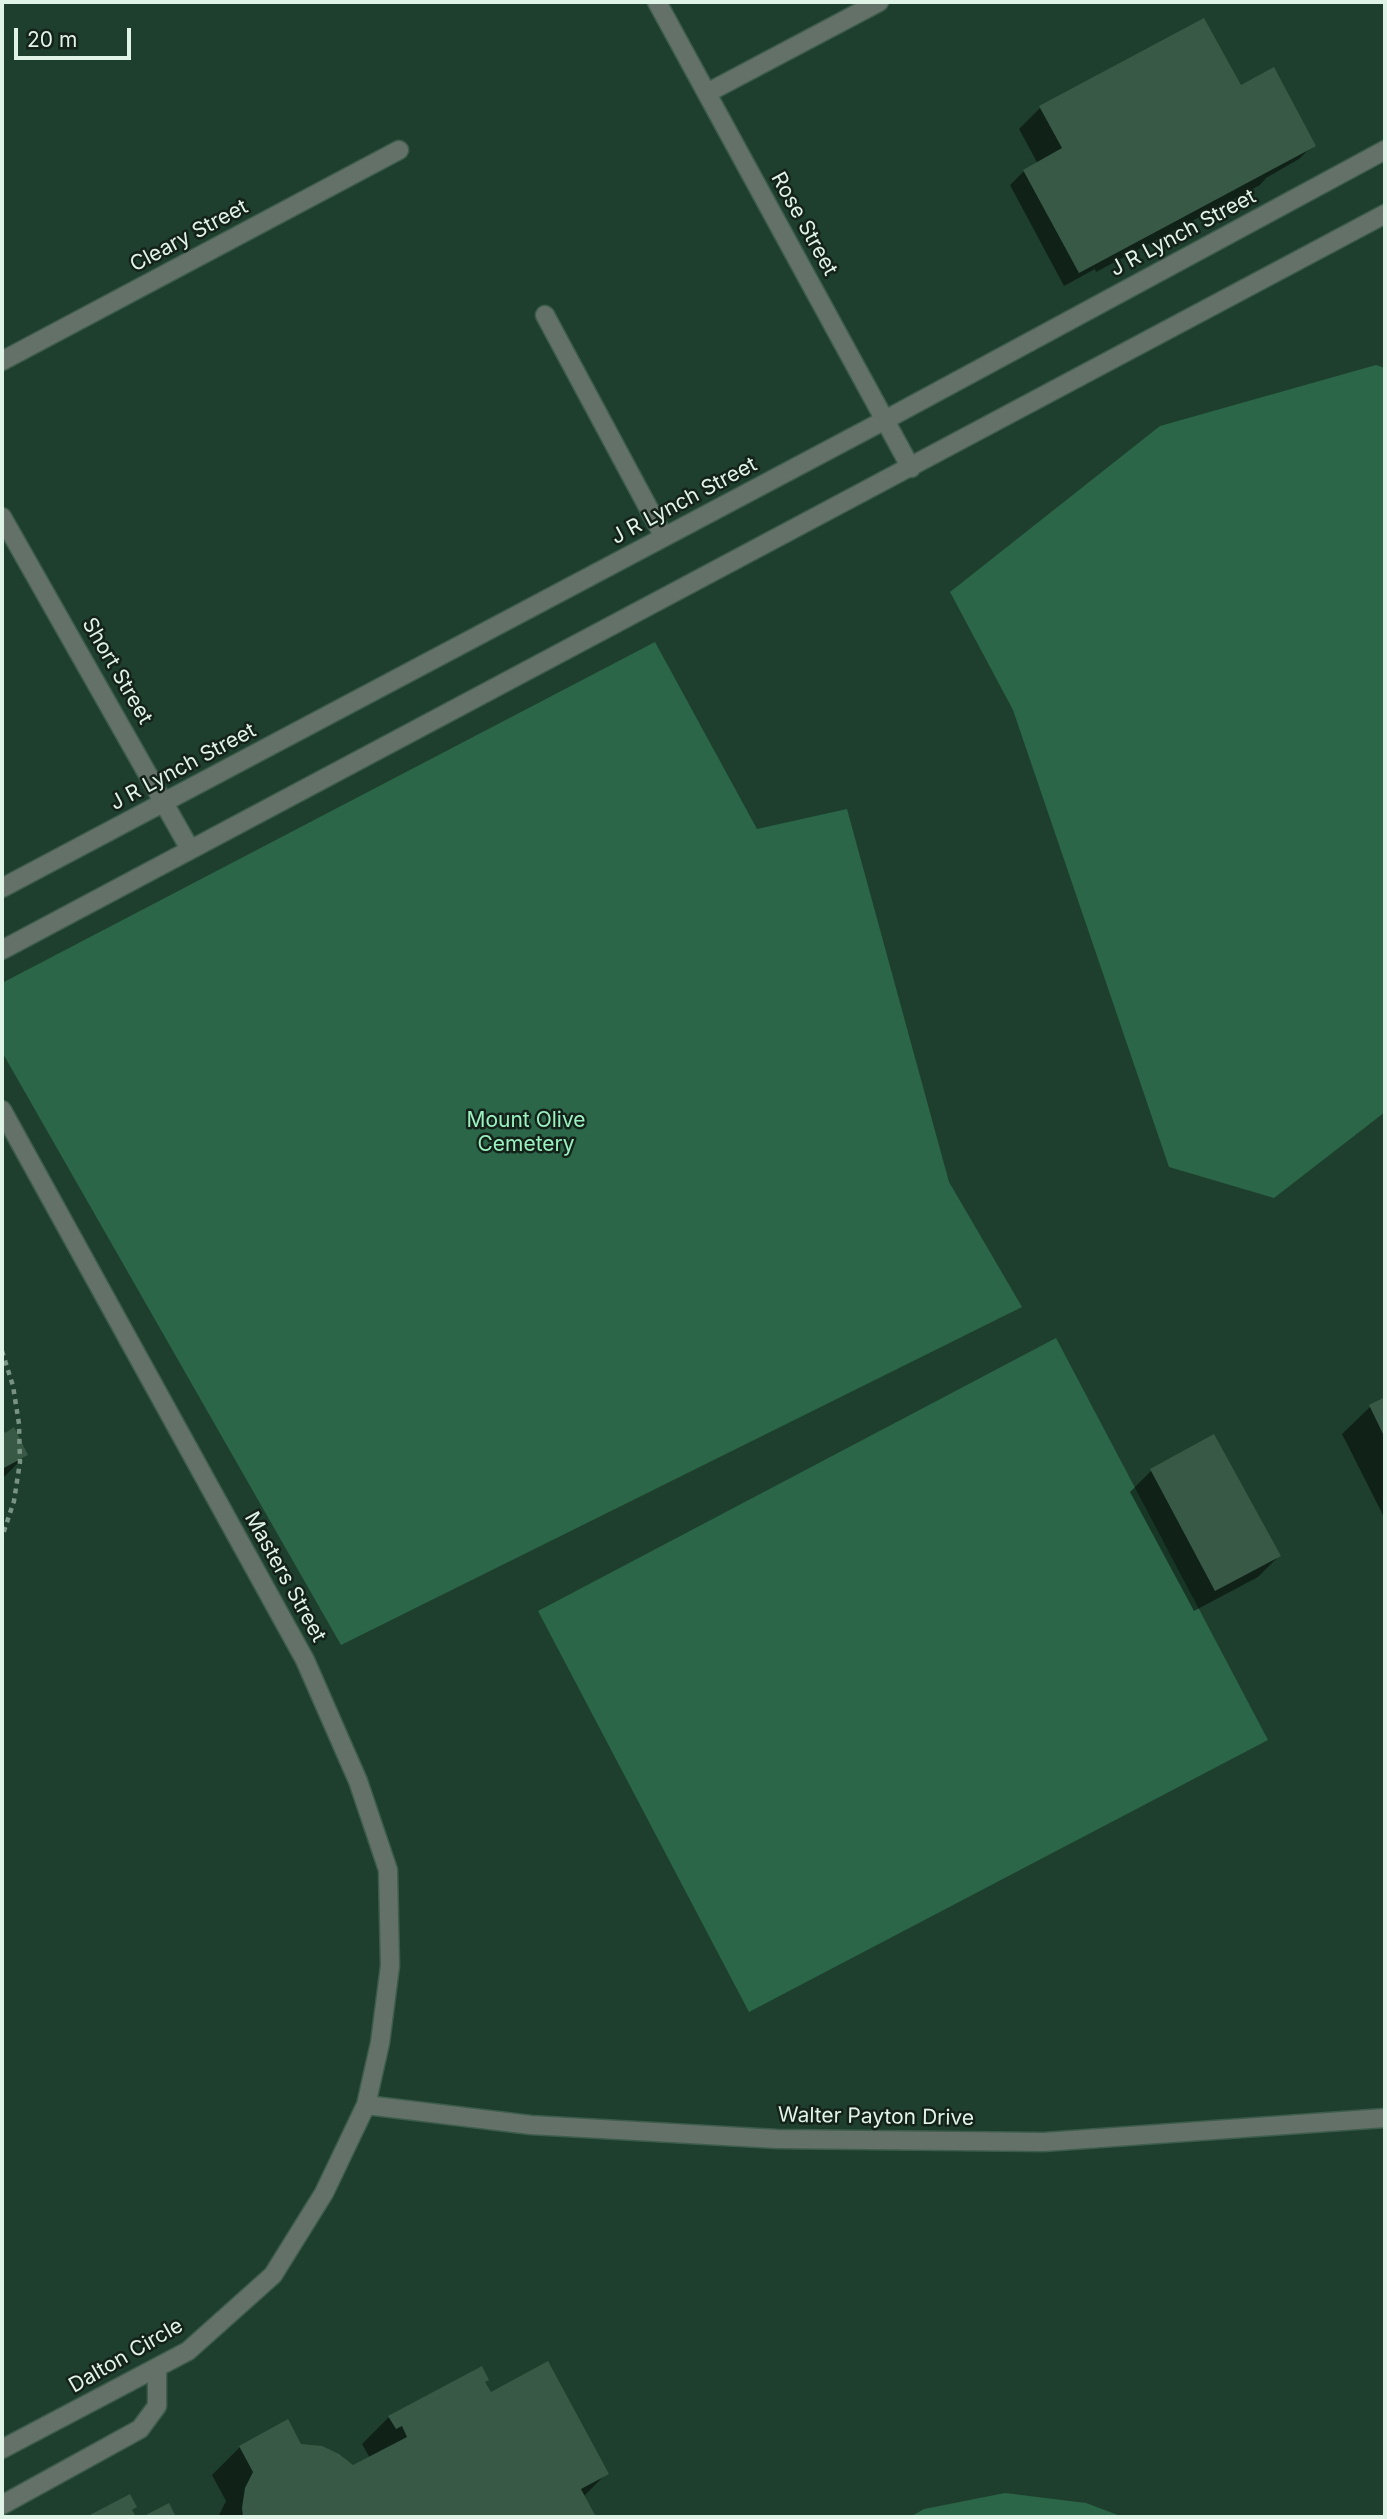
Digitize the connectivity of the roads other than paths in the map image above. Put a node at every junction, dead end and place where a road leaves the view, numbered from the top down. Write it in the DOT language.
graph roads {
  1 [pos="657,2"];
  2 [pos="879,2"];
  3 [pos="707,93"];
  4 [pos="398,150"];
  5 [pos="1385,150"];
  6 [pos="1385,214"];
  7 [pos="545,315"];
  8 [pos="2,361"];
  9 [pos="885,420"];
  10 [pos="911,468"];
  11 [pos="2,517"];
  12 [pos="664,537"];
  13 [pos="164,802"];
  14 [pos="190,849"];
  15 [pos="2,888"];
  16 [pos="2,950"];
  17 [pos="2,1110"];
  18 [pos="366,2105"];
  19 [pos="1385,2118"];
  20 [pos="157,2368"];
  21 [pos="2,2449"];
  22 [pos="2,2505"];
  1 -- 3 [label="street, Rose Street"];
  2 -- 3 [label="street"];
  3 -- 9 [label="street, Rose Street"];
  4 -- 8 [label="street, Cleary Street"];
  5 -- 9 [label="street, J R Lynch Street"];
  6 -- 10 [label="street"];
  7 -- 12 [label="street"];
  9 -- 10 [label="street, Rose Street"];
  9 -- 12 [label="street, J R Lynch Street"];
  10 -- 14 [label="street"];
  11 -- 13 [label="street, Short Street"];
  12 -- 13 [label="street, J R Lynch Street"];
  13 -- 14 [label="street, Short Street"];
  13 -- 15 [label="street, J R Lynch Street"];
  14 -- 16 [label="street"];
  17 -- 18 [label="street, Masters Street"];
  18 -- 19 [label="street, Walter Payton Drive"];
  18 -- 20 [label="street, Dalton Circle"];
  20 -- 21 [label="street, Dalton Circle"];
  20 -- 22 [label="street"];
}
